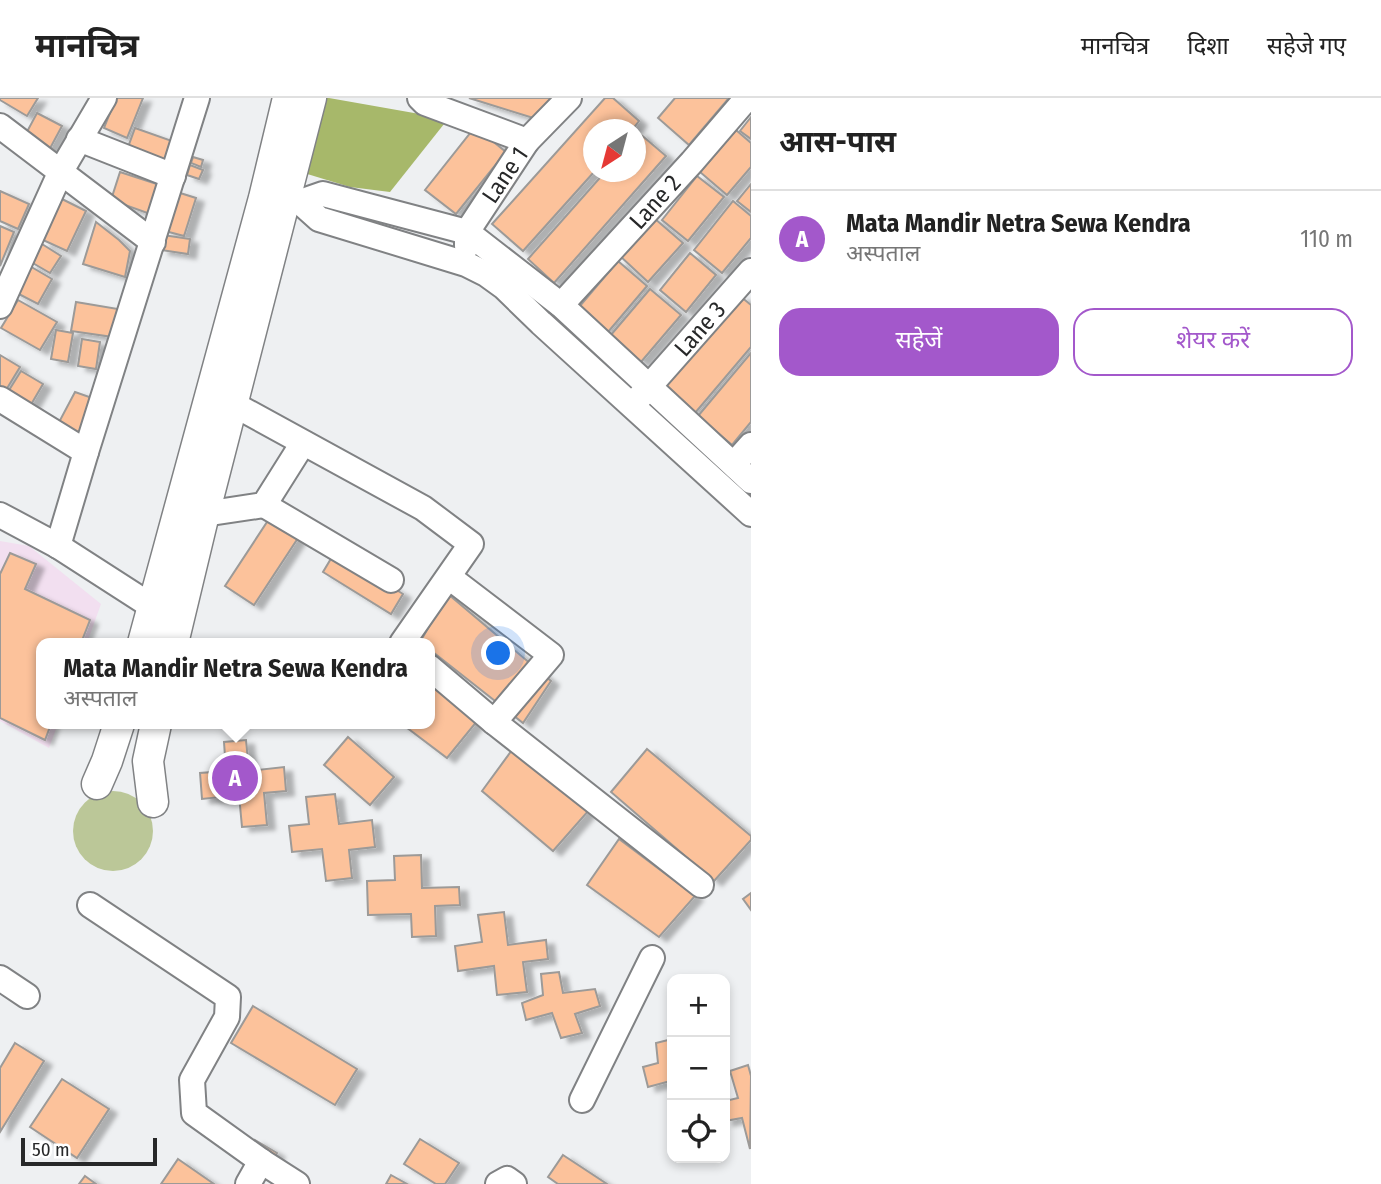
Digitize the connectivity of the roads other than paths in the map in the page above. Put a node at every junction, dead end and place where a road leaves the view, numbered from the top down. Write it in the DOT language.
graph roads {
  1 [pos="104,98"];
  2 [pos="197,98"];
  3 [pos="288,98"];
  4 [pos="311,98"];
  5 [pos="420,98"];
  6 [pos="569,98"];
  7 [pos="747,98"];
  8 [pos="0,126"];
  9 [pos="79,139"];
  10 [pos="527,141"];
  11 [pos="61,171"];
  12 [pos="173,176"];
  13 [pos="284,198"];
  14 [pos="467,232"];
  15 [pos="153,242"];
  16 [pos="466,264"];
  17 [pos="751,271"];
  18 [pos="561,305"];
  19 [pos="0,306"];
  20 [pos="649,386"];
  21 [pos="0,399"];
  22 [pos="233,404"];
  23 [pos="632,405"];
  24 [pos="303,443"];
  25 [pos="751,445"];
  26 [pos="86,452"];
  27 [pos="742,472"];
  28 [pos="264,505"];
  29 [pos="204,514"];
  30 [pos="751,514"];
  31 [pos="0,515"];
  32 [pos="58,546"];
  33 [pos="449,577"];
  34 [pos="391,580"];
  35 [pos="169,623"];
  36 [pos="150,638"];
  37 [pos="406,638"];
  38 [pos="435,672"];
  39 [pos="494,722"];
  40 [pos="117,729"];
  41 [pos="155,729"];
  42 [pos="97,784"];
  43 [pos="153,802"];
  44 [pos="701,885"];
  45 [pos="90,905"];
  46 [pos="652,958"];
  47 [pos="0,978"];
  48 [pos="27,996"];
  49 [pos="582,1100"];
  50 [pos="261,1161"];
  51 [pos="248,1184"];
  52 [pos="297,1184"];
  53 [pos="498,1184"];
  54 [pos="514,1184"];
  1 -- 9 [label="street"];
  2 -- 12 [label="street"];
  3 -- 13 [label="main road"];
  4 -- 13 [label="main road"];
  5 -- 10 [label="street"];
  6 -- 10 [label="street, Lane 1"];
  7 -- 18 [label="street, Lane 2"];
  8 -- 11 [label="street"];
  9 -- 11 [label="street"];
  9 -- 12 [label="street"];
  10 -- 14 [label="street, Lane 1"];
  11 -- 15 [label="street"];
  11 -- 19 [label="street"];
  12 -- 15 [label="street"];
  13 -- 14 [label="street"];
  13 -- 16 [label="street"];
  13 -- 22 [label="main road"];
  13 -- 35 [label="main road"];
  14 -- 16 [label="street"];
  14 -- 18 [label="street"];
  15 -- 26 [label="street"];
  16 -- 23 [label="street"];
  17 -- 20 [label="street, Lane 3"];
  18 -- 20 [label="street"];
  20 -- 23 [label="street, Lane 3"];
  20 -- 27 [label="street"];
  21 -- 26 [label="street"];
  22 -- 24 [label="street"];
  22 -- 29 [label="main road"];
  23 -- 30 [label="street"];
  24 -- 28 [label="street"];
  24 -- 33 [label="street"];
  25 -- 27 [label="street"];
  26 -- 32 [label="street"];
  28 -- 29 [label="street"];
  28 -- 34 [label="street"];
  29 -- 35 [label="main road"];
  31 -- 32 [label="street"];
  32 -- 35 [label="street"];
  33 -- 37 [label="street"];
  33 -- 39 [label="street"];
  35 -- 36 [label="main road"];
  38 -- 39 [label="street"];
  39 -- 44 [label="street"];
  40 -- 42 [label="main road"];
  41 -- 43 [label="main road"];
  45 -- 50 [label="street"];
  46 -- 49 [label="street"];
  47 -- 48 [label="street"];
  50 -- 51 [label="street"];
  50 -- 52 [label="street"];
  53 -- 54 [label="street"];
}
